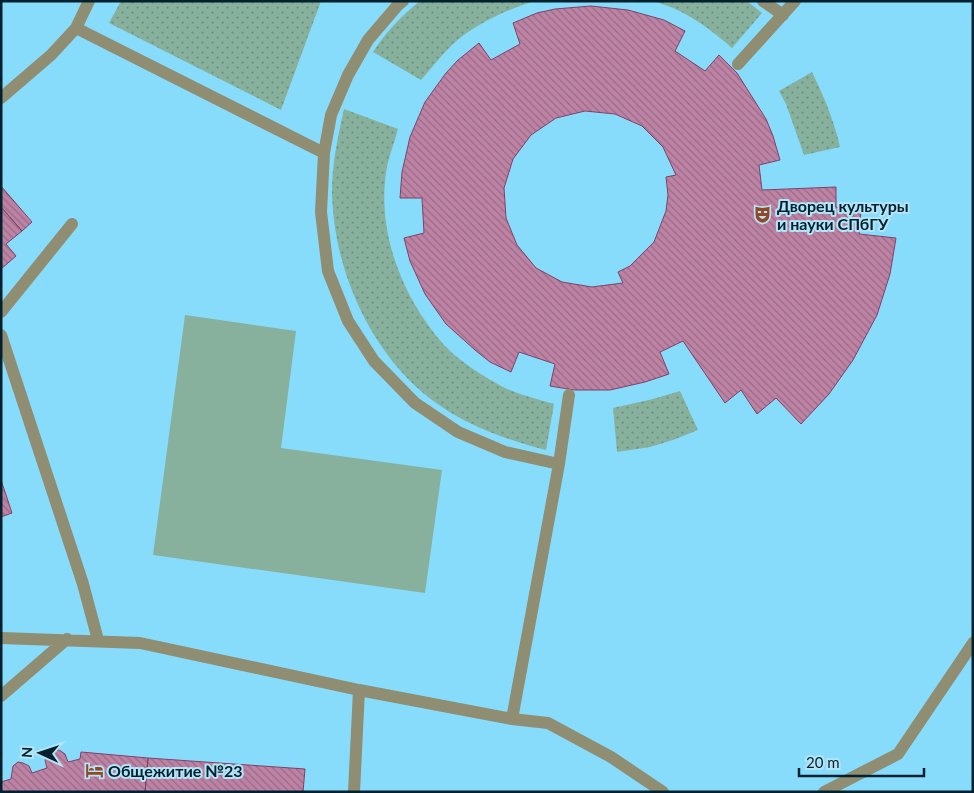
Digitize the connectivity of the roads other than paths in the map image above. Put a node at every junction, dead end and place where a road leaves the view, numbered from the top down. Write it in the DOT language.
graph roads {
  1 [pos="89,1"];
  2 [pos="763,1"];
  3 [pos="795,1"];
  4 [pos="395,3"];
  5 [pos="783,15"];
  6 [pos="76,28"];
  7 [pos="738,64"];
  8 [pos="1,98"];
  9 [pos="324,153"];
  10 [pos="72,224"];
  11 [pos="1,312"];
  12 [pos="1,335"];
  13 [pos="569,395"];
  14 [pos="558,464"];
  15 [pos="1,638"];
  16 [pos="67,640"];
  17 [pos="98,640"];
  18 [pos="973,643"];
  19 [pos="359,690"];
  20 [pos="1,696"];
  21 [pos="512,719"];
  22 [pos="354,792"];
  23 [pos="663,792"];
  24 [pos="824,792"];
  1 -- 6 [label="lane"];
  2 -- 5 [label="lane"];
  3 -- 5 [label="lane"];
  4 -- 9 [label="lane"];
  5 -- 7 [label="lane"];
  6 -- 8 [label="lane"];
  6 -- 9 [label="lane"];
  9 -- 14 [label="lane"];
  10 -- 11 [label="lane"];
  12 -- 17 [label="lane"];
  13 -- 14 [label="lane"];
  14 -- 21 [label="lane"];
  15 -- 16 [label="lane"];
  16 -- 17 [label="lane"];
  16 -- 20 [label="lane"];
  17 -- 19 [label="lane"];
  18 -- 24 [label="lane"];
  19 -- 21 [label="lane"];
  19 -- 22 [label="lane"];
  21 -- 23 [label="lane"];
}
